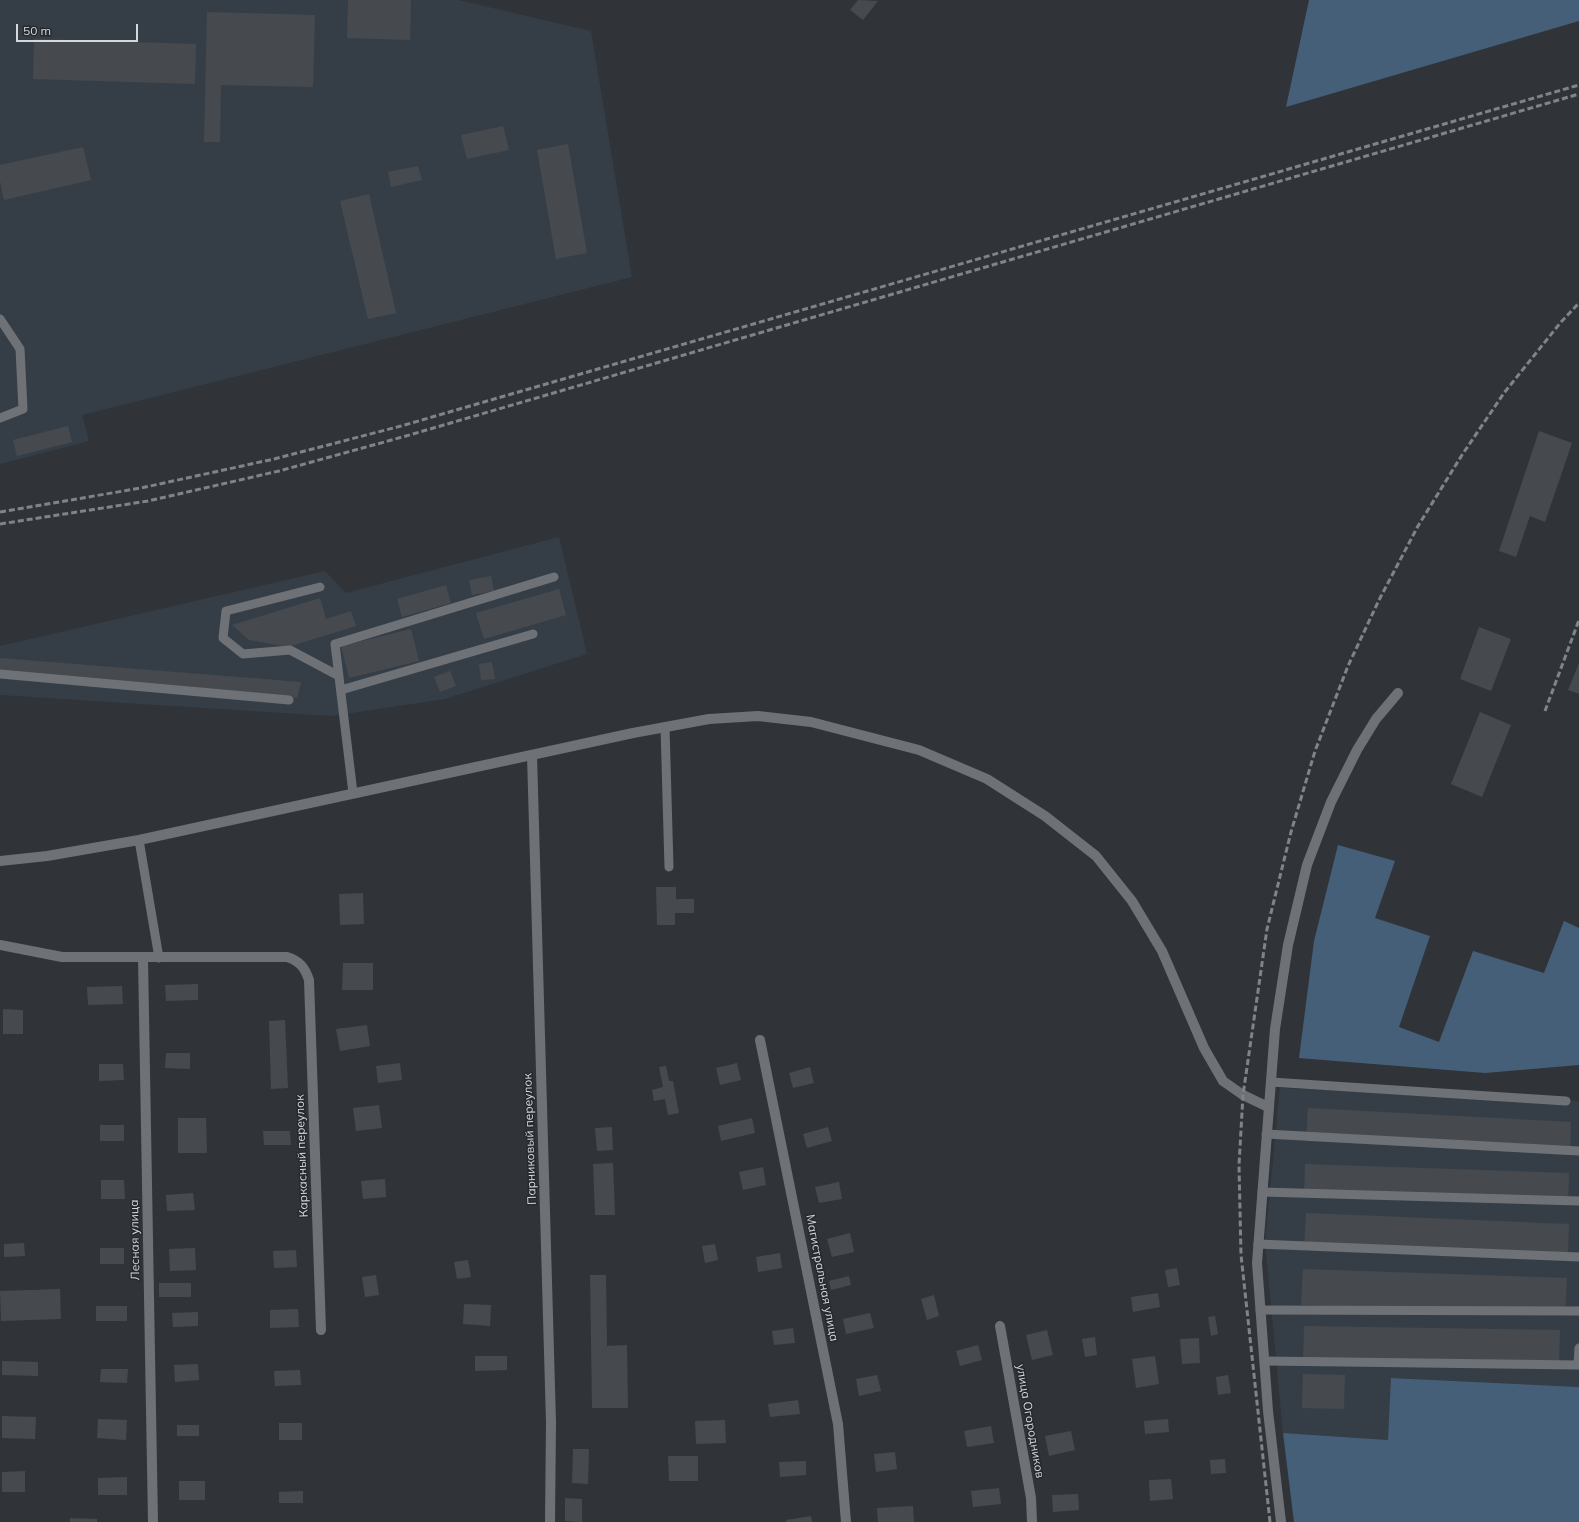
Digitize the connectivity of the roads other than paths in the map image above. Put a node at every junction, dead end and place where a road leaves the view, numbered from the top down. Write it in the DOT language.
graph roads {
  1 [pos="0,319"];
  2 [pos="0,418"];
  3 [pos="554,577"];
  4 [pos="320,587"];
  5 [pos="533,634"];
  6 [pos="0,674"];
  7 [pos="339,676"];
  8 [pos="341,690"];
  9 [pos="1398,693"];
  10 [pos="289,700"];
  11 [pos="665,727"];
  12 [pos="532,755"];
  13 [pos="353,793"];
  14 [pos="139,840"];
  15 [pos="0,861"];
  16 [pos="669,867"];
  17 [pos="0,945"];
  18 [pos="143,958"];
  19 [pos="159,958"];
  20 [pos="760,1040"];
  21 [pos="1271,1082"];
  22 [pos="1566,1101"];
  23 [pos="1268,1107"];
  24 [pos="1266,1134"];
  25 [pos="1579,1151"];
  26 [pos="1262,1192"];
  27 [pos="1579,1201"];
  28 [pos="1258,1244"];
  29 [pos="1579,1257"];
  30 [pos="1260,1310"];
  31 [pos="1579,1311"];
  32 [pos="1000,1326"];
  33 [pos="321,1330"];
  34 [pos="1579,1348"];
  35 [pos="1264,1361"];
  36 [pos="153,1522"];
  37 [pos="550,1522"];
  38 [pos="846,1522"];
  39 [pos="1032,1522"];
  40 [pos="1281,1522"];
  1 -- 2 [label="lane"];
  3 -- 7 [label="lane"];
  4 -- 7 [label="lane"];
  5 -- 8 [label="lane"];
  6 -- 10 [label="lane"];
  7 -- 8 [label="lane"];
  8 -- 13 [label="lane"];
  9 -- 21 [label="street"];
  11 -- 12 [label="street"];
  11 -- 16 [label="lane"];
  11 -- 23 [label="street"];
  12 -- 13 [label="street"];
  12 -- 37 [label="street, Парниковый переулок"];
  13 -- 14 [label="street"];
  14 -- 15 [label="street"];
  14 -- 19 [label="lane"];
  17 -- 18 [label="street"];
  18 -- 19 [label="street"];
  18 -- 36 [label="street, Лесная улица"];
  19 -- 33 [label="street, Каркасный переулок"];
  20 -- 38 [label="street, Магистральная улица"];
  21 -- 22 [label="lane"];
  21 -- 23 [label="street"];
  23 -- 24 [label="street"];
  24 -- 25 [label="lane"];
  24 -- 26 [label="street"];
  26 -- 27 [label="lane"];
  26 -- 28 [label="street"];
  28 -- 29 [label="lane"];
  28 -- 30 [label="street"];
  30 -- 31 [label="lane"];
  30 -- 35 [label="street"];
  32 -- 39 [label="street, улица Огородников"];
  34 -- 35 [label="lane"];
  35 -- 40 [label="street"];
}
